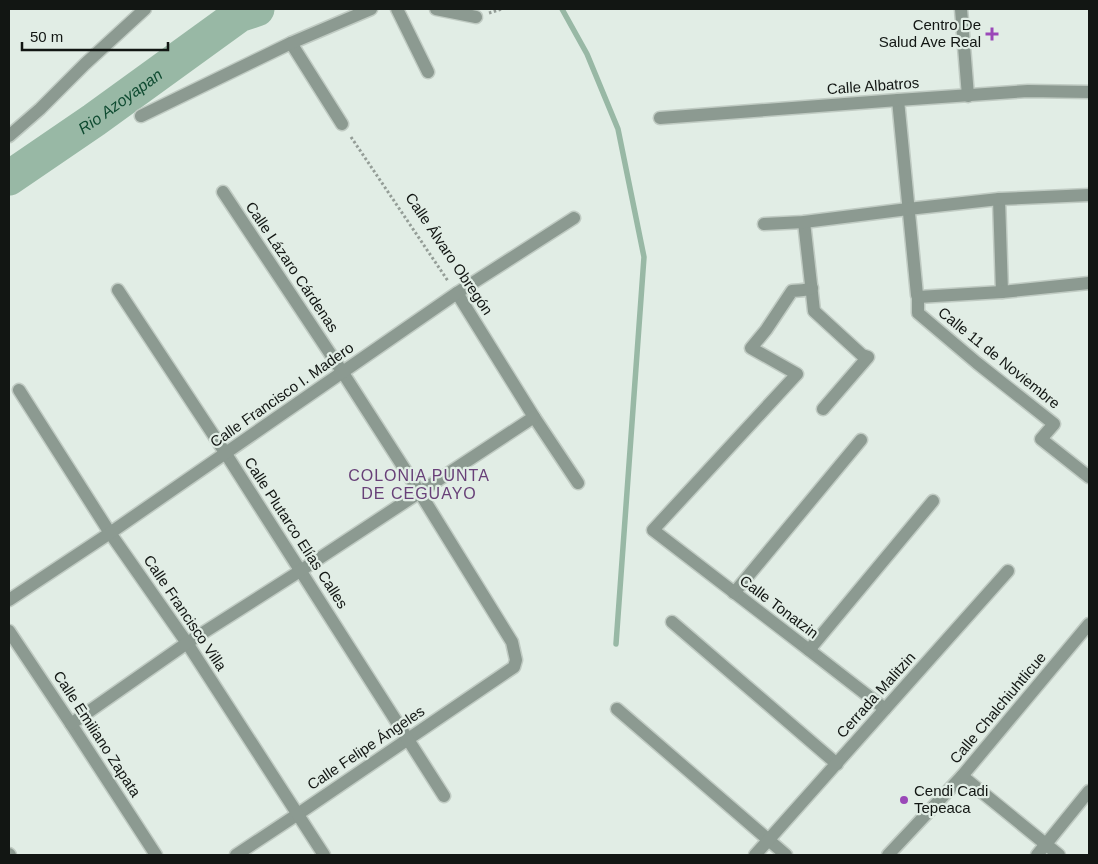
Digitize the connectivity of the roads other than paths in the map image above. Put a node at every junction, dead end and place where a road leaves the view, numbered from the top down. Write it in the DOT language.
graph roads {
  1 [pos="145,9"];
  2 [pos="371,9"];
  3 [pos="397,9"];
  4 [pos="436,9"];
  5 [pos="961,9"];
  6 [pos="476,17"];
  7 [pos="291,43"];
  8 [pos="428,72"];
  9 [pos="1089,92"];
  10 [pos="968,96"];
  11 [pos="898,100"];
  12 [pos="140,116"];
  13 [pos="660,118"];
  14 [pos="342,124"];
  15 [pos="9,136"];
  16 [pos="223,192"];
  17 [pos="1089,195"];
  18 [pos="999,199"];
  19 [pos="908,209"];
  20 [pos="574,218"];
  21 [pos="804,222"];
  22 [pos="764,224"];
  23 [pos="1089,283"];
  24 [pos="812,288"];
  25 [pos="118,290"];
  26 [pos="1002,292"];
  27 [pos="457,293"];
  28 [pos="918,297"];
  29 [pos="343,373"];
  30 [pos="19,390"];
  31 [pos="823,409"];
  32 [pos="534,417"];
  33 [pos="861,440"];
  34 [pos="226,454"];
  35 [pos="1089,477"];
  36 [pos="578,483"];
  37 [pos="420,493"];
  38 [pos="933,501"];
  39 [pos="110,533"];
  40 [pos="300,571"];
  41 [pos="1008,572"];
  42 [pos="734,593"];
  43 [pos="9,600"];
  44 [pos="672,622"];
  45 [pos="1089,624"];
  46 [pos="9,632"];
  47 [pos="187,643"];
  48 [pos="809,650"];
  49 [pos="514,667"];
  50 [pos="617,709"];
  51 [pos="885,709"];
  52 [pos="71,724"];
  53 [pos="408,739"];
  54 [pos="837,764"];
  55 [pos="962,776"];
  56 [pos="1089,791"];
  57 [pos="444,796"];
  58 [pos="298,814"];
  59 [pos="768,840"];
  60 [pos="1046,844"];
  61 [pos="156,855"];
  62 [pos="236,855"];
  63 [pos="324,855"];
  64 [pos="755,855"];
  65 [pos="786,855"];
  66 [pos="888,855"];
  67 [pos="1037,855"];
  68 [pos="1059,855"];
  1 -- 15 [label="street"];
  2 -- 7 [label="street"];
  3 -- 8 [label="street"];
  4 -- 6 [label="street"];
  5 -- 10 [label="street"];
  7 -- 12 [label="street"];
  7 -- 14 [label="street"];
  9 -- 10 [label="street, Calle Albatros"];
  10 -- 11 [label="street, Calle Albatros"];
  11 -- 13 [label="street, Calle Albatros"];
  11 -- 19 [label="street"];
  16 -- 29 [label="street, Calle Lázaro Cárdenas"];
  17 -- 18 [label="street"];
  18 -- 19 [label="street"];
  18 -- 26 [label="street"];
  19 -- 21 [label="street"];
  19 -- 28 [label="street"];
  20 -- 27 [label="street, Calle Francisco I. Madero"];
  21 -- 22 [label="street"];
  21 -- 24 [label="street"];
  23 -- 26 [label="street"];
  24 -- 31 [label="street"];
  24 -- 42 [label="street, Calle Tonatzin"];
  25 -- 34 [label="street, Calle Plutarco Elías Calles"];
  26 -- 28 [label="street"];
  27 -- 29 [label="street, Calle Francisco I. Madero"];
  27 -- 32 [label="street, Calle Álvaro Obregón"];
  28 -- 35 [label="street, Calle 11 de Noviembre"];
  29 -- 34 [label="street, Calle Francisco I. Madero"];
  29 -- 37 [label="street, Calle Lázaro Cárdenas"];
  30 -- 39 [label="street, Calle Francisco Villa"];
  32 -- 36 [label="street, Calle Álvaro Obregón"];
  32 -- 37 [label="street"];
  33 -- 42 [label="street"];
  34 -- 39 [label="street, Calle Francisco I. Madero"];
  34 -- 40 [label="street, Calle Plutarco Elías Calles"];
  37 -- 40 [label="street"];
  37 -- 49 [label="street, Calle Lázaro Cárdenas"];
  38 -- 48 [label="street"];
  39 -- 43 [label="street, Calle Francisco I. Madero"];
  39 -- 47 [label="street, Calle Francisco Villa"];
  40 -- 47 [label="street"];
  40 -- 53 [label="street, Calle Plutarco Elías Calles"];
  41 -- 51 [label="street, Cerrada Malitzin"];
  42 -- 48 [label="street, Calle Tonatzin"];
  44 -- 54 [label="street"];
  45 -- 55 [label="street, Calle Chalchiuhtlicue"];
  46 -- 52 [label="street, Calle Emiliano Zapata"];
  47 -- 52 [label="street"];
  47 -- 58 [label="street, Calle Francisco Villa"];
  48 -- 51 [label="street, Calle Tonatzin"];
  49 -- 53 [label="street, Calle Felipe Ángeles"];
  50 -- 59 [label="street"];
  51 -- 54 [label="street, Cerrada Malitzin"];
  52 -- 61 [label="street, Calle Emiliano Zapata"];
  53 -- 57 [label="street, Calle Plutarco Elías Calles"];
  53 -- 58 [label="street, Calle Felipe Ángeles"];
  54 -- 59 [label="street, Cerrada Malitzin"];
  55 -- 60 [label="street"];
  55 -- 66 [label="street, Calle Chalchiuhtlicue"];
  56 -- 60 [label="street"];
  58 -- 62 [label="street, Calle Felipe Ángeles"];
  58 -- 63 [label="street, Calle Francisco Villa"];
  59 -- 64 [label="street, Cerrada Malitzin"];
  59 -- 65 [label="street"];
  60 -- 67 [label="street"];
  60 -- 68 [label="street"];
}
